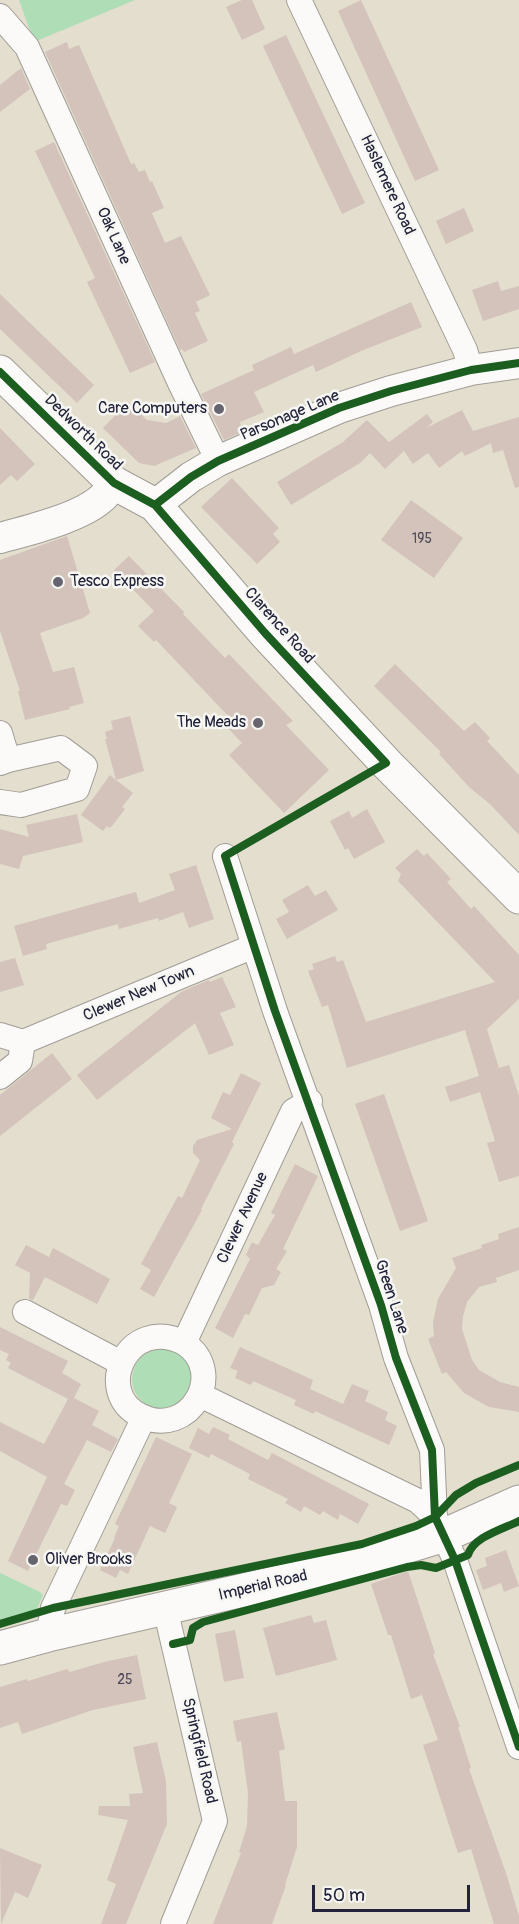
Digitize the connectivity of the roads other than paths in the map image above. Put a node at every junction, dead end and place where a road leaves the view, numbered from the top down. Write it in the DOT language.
graph roads {
  1 [pos="299,0"];
  2 [pos="0,16"];
  3 [pos="519,363"];
  4 [pos="471,370"];
  5 [pos="0,372"];
  6 [pos="218,461"];
  7 [pos="114,483"];
  8 [pos="154,505"];
  9 [pos="0,538"];
  10 [pos="0,733"];
  11 [pos="4,762"];
  12 [pos="0,802"];
  13 [pos="225,856"];
  14 [pos="518,893"];
  15 [pos="254,946"];
  16 [pos="0,1035"];
  17 [pos="23,1042"];
  18 [pos="0,1077"];
  19 [pos="310,1101"];
  20 [pos="25,1312"];
  21 [pos="184,1342"];
  22 [pos="121,1363"];
  23 [pos="200,1395"];
  24 [pos="144,1417"];
  25 [pos="519,1502"];
  26 [pos="440,1526"];
  27 [pos="165,1608"];
  28 [pos="48,1635"];
  29 [pos="0,1648"];
  30 [pos="514,1714"];
  31 [pos="519,1747"];
  32 [pos="173,1924"];
  1 -- 4 [label="street, Haslemere Road"];
  2 -- 6 [label="street, Oak Lane"];
  3 -- 4 [label="street, Parsonage Lane"];
  4 -- 6 [label="street, Parsonage Lane"];
  5 -- 7 [label="main road, Dedworth Road"];
  6 -- 8 [label="street, Parsonage Lane"];
  7 -- 8 [label="main road, Dedworth Road"];
  7 -- 9 [label="street"];
  8 -- 14 [label="main road, Clarence Road"];
  10 -- 11 [label="street"];
  11 -- 12 [label="street"];
  13 -- 15 [label="street, Green Lane"];
  15 -- 17 [label="street, Clewer New Town"];
  15 -- 19 [label="street, Green Lane"];
  16 -- 17 [label="street"];
  17 -- 18 [label="street"];
  19 -- 21 [label="street, Clewer Avenue"];
  19 -- 26 [label="street, Green Lane"];
  20 -- 22 [label="street"];
  21 -- 22 [label="street"];
  21 -- 23 [label="street"];
  22 -- 24 [label="street"];
  23 -- 24 [label="street"];
  23 -- 26 [label="street"];
  24 -- 28 [label="street"];
  25 -- 26 [label="main road, Imperial Road"];
  26 -- 27 [label="main road, Imperial Road"];
  26 -- 30 [label="street, Green Lane"];
  27 -- 28 [label="main road, Imperial Road"];
  27 -- 32 [label="street, Springfield Road"];
  28 -- 29 [label="main road, Imperial Road"];
  30 -- 31 [label="street, Green Lane"];
}
